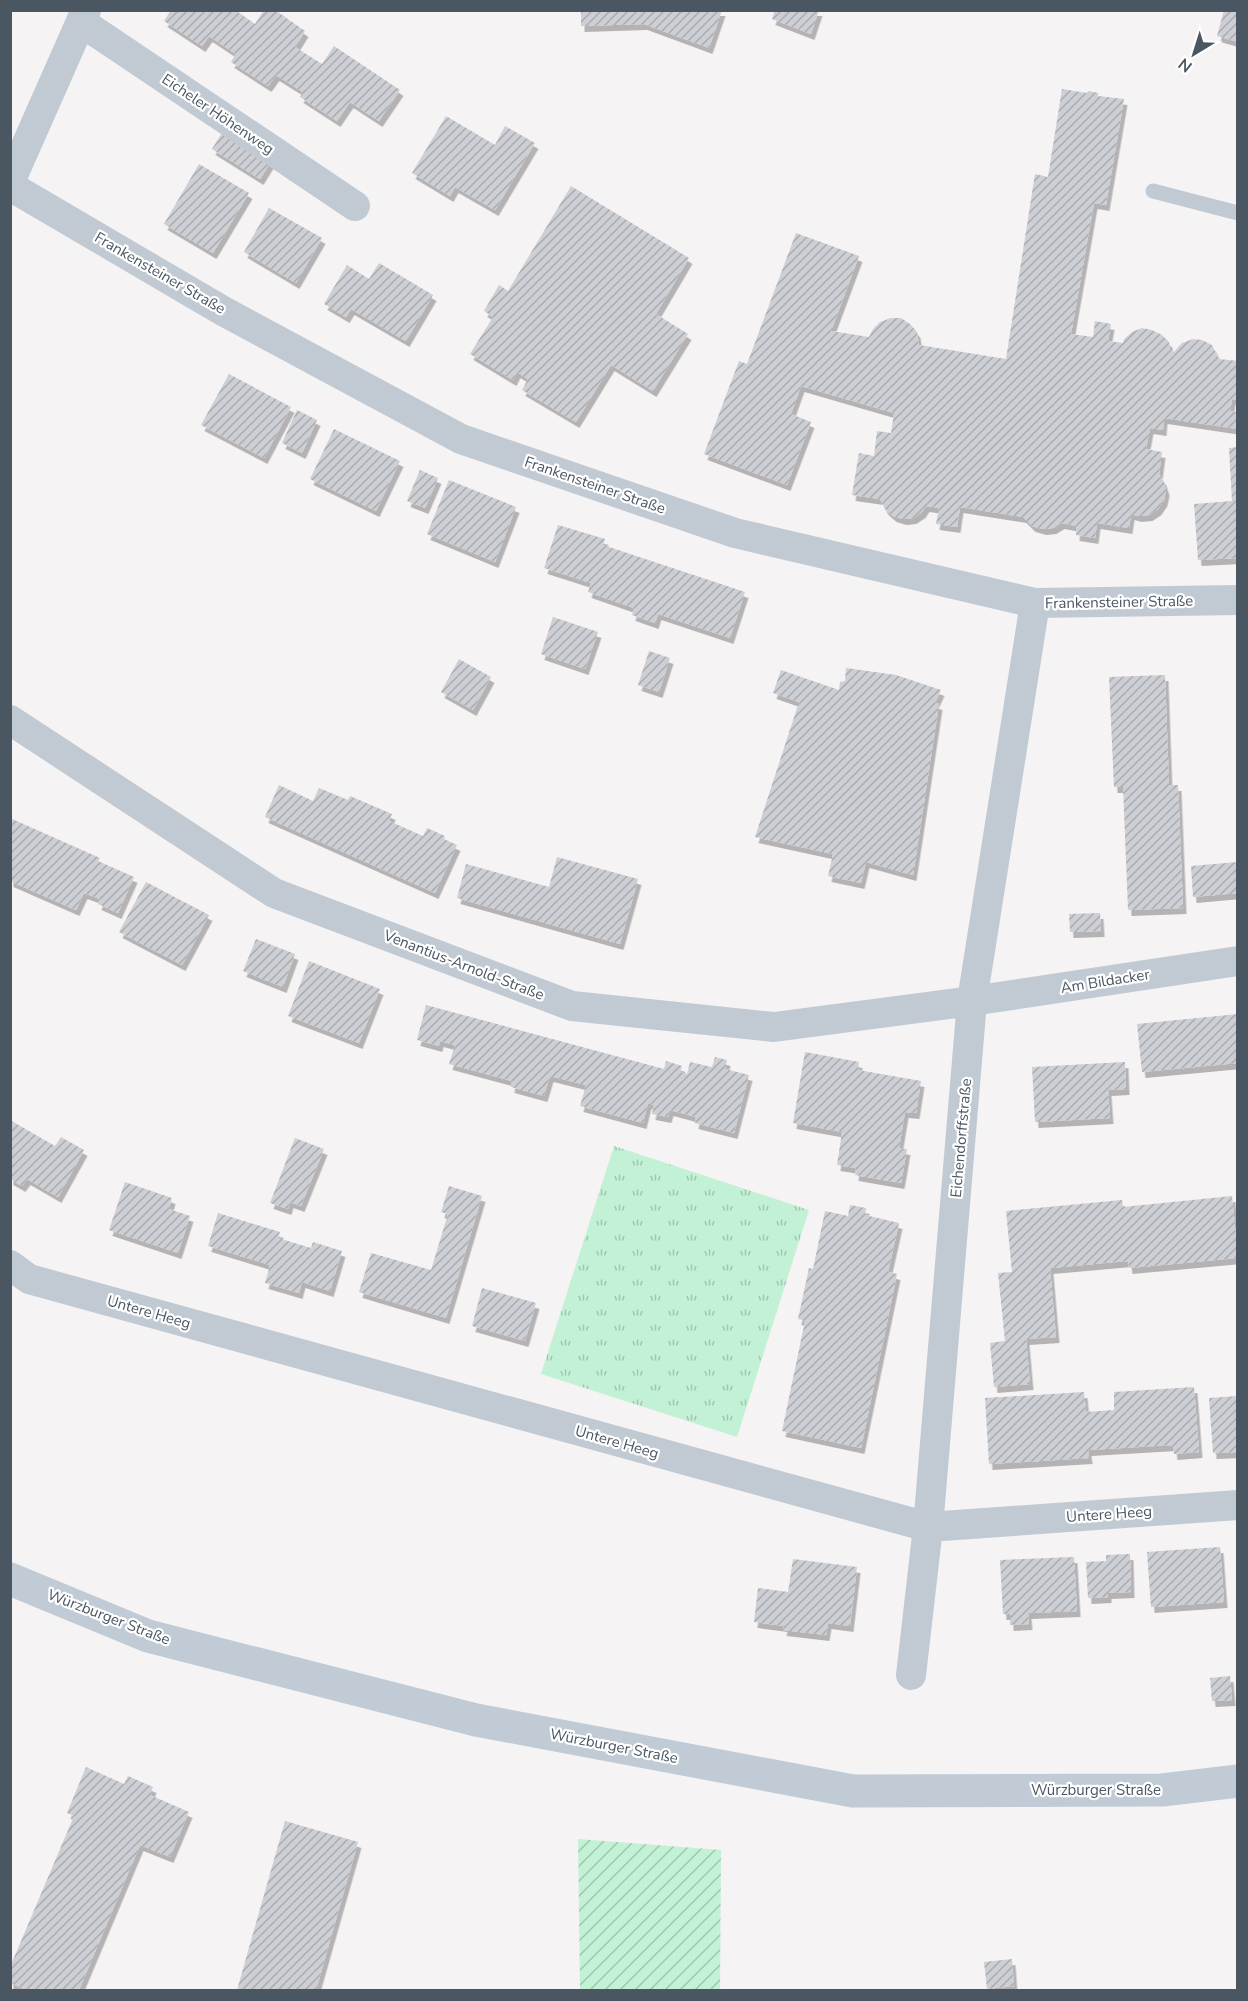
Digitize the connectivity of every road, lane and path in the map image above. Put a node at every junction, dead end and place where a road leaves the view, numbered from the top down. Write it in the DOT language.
graph roads {
  1 [pos="83,16"];
  2 [pos="10,182"];
  3 [pos="10,186"];
  4 [pos="1153,191"];
  5 [pos="355,206"];
  6 [pos="1238,213"];
  7 [pos="1238,600"];
  8 [pos="1035,603"];
  9 [pos="10,720"];
  10 [pos="1238,961"];
  11 [pos="972,1001"];
  12 [pos="10,1265"];
  13 [pos="1238,1505"];
  14 [pos="928,1527"];
  15 [pos="10,1579"];
  16 [pos="911,1675"];
  17 [pos="1238,1781"];
  1 -- 2 [label="street, Eicheler Höhenweg"];
  1 -- 5 [label="street, Eicheler Höhenweg"];
  3 -- 8 [label="street, Frankensteiner Straße"];
  4 -- 6 [label="lane"];
  7 -- 8 [label="street, Frankensteiner Straße"];
  8 -- 11 [label="street, Eichendorffstraße"];
  9 -- 11 [label="street, Venantius-Arnold-Straße"];
  10 -- 11 [label="street, Am Bildacker"];
  11 -- 14 [label="street, Eichendorffstraße"];
  12 -- 14 [label="street, Untere Heeg"];
  13 -- 14 [label="street, Untere Heeg"];
  14 -- 16 [label="street, Eichendorffstraße"];
  15 -- 17 [label="main road, Würzburger Straße"];
}
